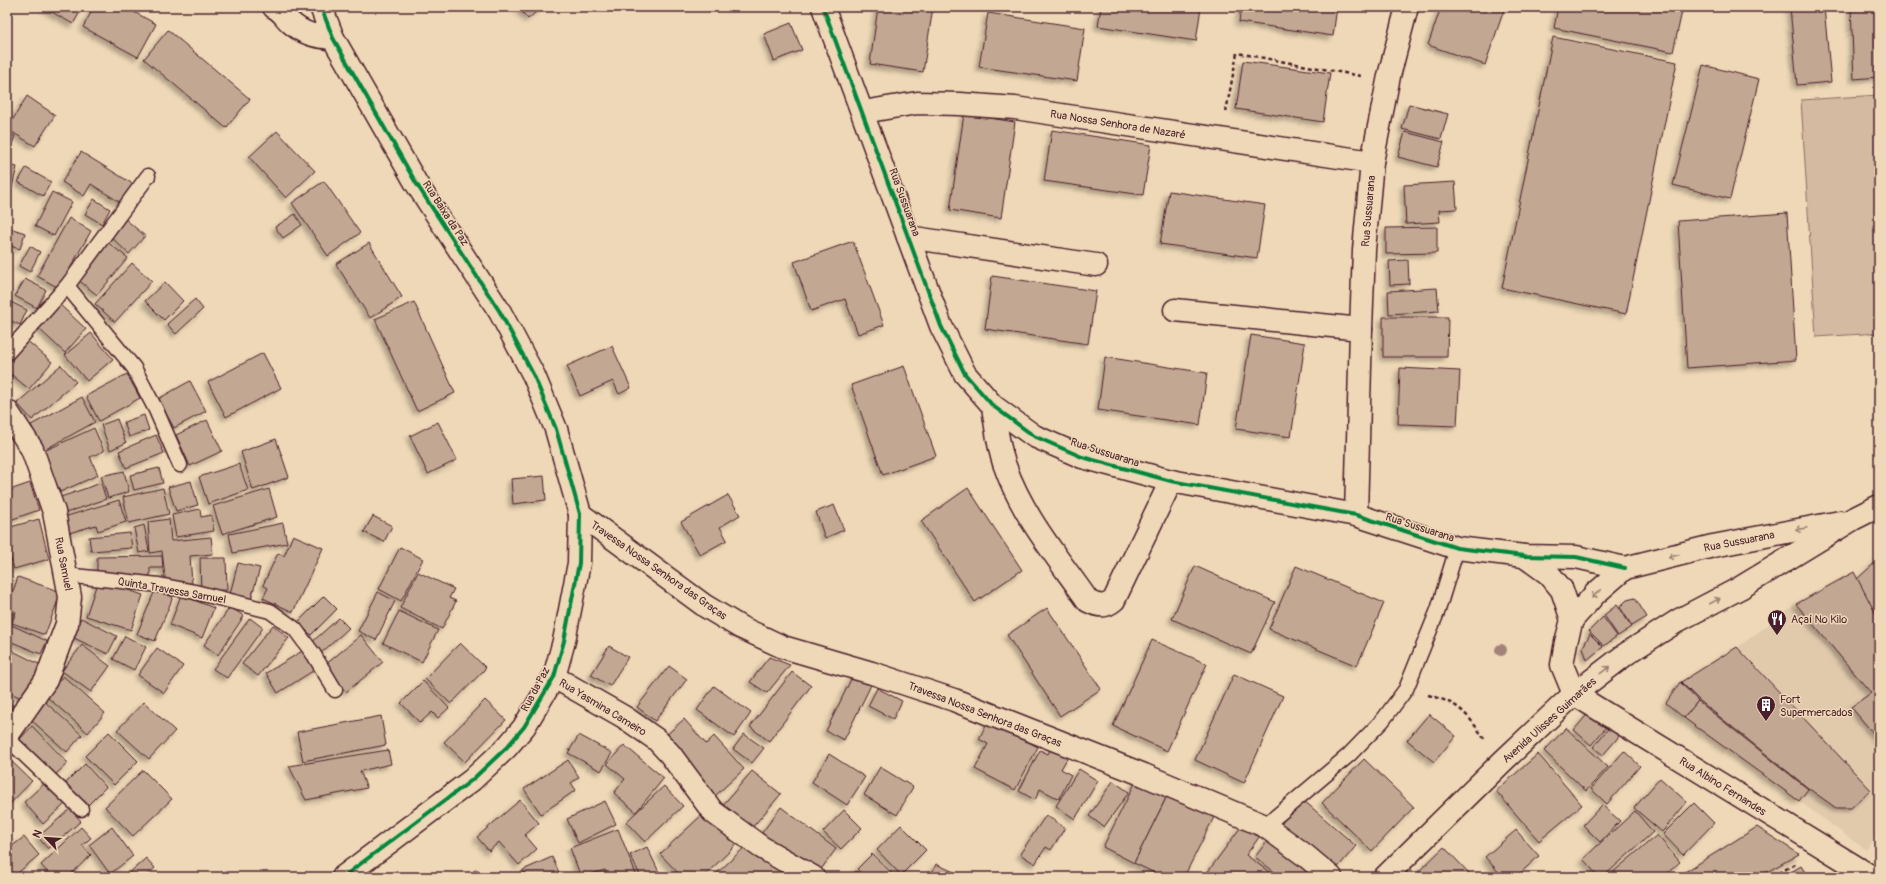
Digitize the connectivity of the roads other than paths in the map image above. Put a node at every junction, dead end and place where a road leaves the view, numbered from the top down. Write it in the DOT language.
graph roads {
  1 [pos="321,7"];
  2 [pos="822,7"];
  3 [pos="1407,7"];
  4 [pos="280,8"];
  5 [pos="333,38"];
  6 [pos="863,112"];
  7 [pos="1372,162"];
  8 [pos="148,176"];
  9 [pos="908,236"];
  10 [pos="1096,265"];
  11 [pos="67,286"];
  12 [pos="1175,310"];
  13 [pos="1360,329"];
  14 [pos="7,353"];
  15 [pos="993,406"];
  16 [pos="7,411"];
  17 [pos="556,429"];
  18 [pos="180,465"];
  19 [pos="1171,480"];
  20 [pos="1879,506"];
  21 [pos="580,514"];
  22 [pos="1356,515"];
  23 [pos="1853,519"];
  24 [pos="1753,538"];
  25 [pos="1456,548"];
  26 [pos="1524,556"];
  27 [pos="1625,568"];
  28 [pos="1771,570"];
  29 [pos="65,575"];
  30 [pos="1572,620"];
  31 [pos="554,677"];
  32 [pos="335,690"];
  33 [pos="1574,694"];
  34 [pos="7,737"];
  35 [pos="81,808"];
  36 [pos="1266,826"];
  37 [pos="343,877"];
  38 [pos="813,877"];
  39 [pos="1331,877"];
  40 [pos="1385,877"];
  41 [pos="1872,877"];
  1 -- 5 [label="street, Rua Baixa da Paz"];
  2 -- 6 [label="street, Rua Sussuarana"];
  3 -- 7 [label="street, Rua Sussuarana"];
  4 -- 5 [label="street"];
  5 -- 17 [label="street, Rua Baixa da Paz"];
  6 -- 7 [label="street, Rua Nossa Senhora de Nazaré"];
  6 -- 9 [label="street, Rua Sussuarana"];
  7 -- 13 [label="street, Rua Sussuarana"];
  8 -- 11 [label="lane"];
  9 -- 10 [label="street"];
  9 -- 15 [label="street, Rua Sussuarana"];
  11 -- 14 [label="lane"];
  11 -- 18 [label="lane"];
  12 -- 13 [label="street"];
  13 -- 22 [label="street, Rua Sussuarana"];
  15 -- 19 [label="street, Rua Sussuarana"];
  15 -- 19 [label="street"];
  16 -- 29 [label="street, Rua Samuel"];
  17 -- 21 [label="street, Rua da Paz"];
  19 -- 22 [label="street, Rua Sussuarana"];
  20 -- 23 [label="street, Avenida Ulisses Guimarães"];
  21 -- 31 [label="street, Rua da Paz"];
  21 -- 36 [label="street, Travessa Nossa Senhora das Graças"];
  22 -- 25 [label="street, Rua Sussuarana"];
  23 -- 24 [label="street, Rua Sussuarana, one-way"];
  23 -- 28 [label="street, Avenida Ulisses Guimarães"];
  24 -- 27 [label="street, Rua Sussuarana, one-way"];
  24 -- 28 [label="street"];
  25 -- 26 [label="street, Rua Sussuarana"];
  25 -- 36 [label="lane"];
  26 -- 27 [label="street, Rua Sussuarana"];
  26 -- 30 [label="street, Rua Sussuarana"];
  27 -- 30 [label="street, Rua Sussuarana, one-way"];
  33 -- 28 [label="street, Avenida Ulisses Guimarães, one-way"];
  29 -- 32 [label="lane, Quinta Travessa Samuel"];
  29 -- 34 [label="street, Rua Samuel"];
  30 -- 33 [label="street, Rua Sussuarana"];
  31 -- 37 [label="street, Rua da Paz"];
  31 -- 38 [label="street, Rua Yasmina Cameiro"];
  33 -- 40 [label="street, Avenida Ulisses Guimarães"];
  33 -- 41 [label="street, Rua Albino Fernandes"];
  34 -- 35 [label="lane"];
  36 -- 39 [label="street, Travessa Nossa Senhora das Graças"];
}
